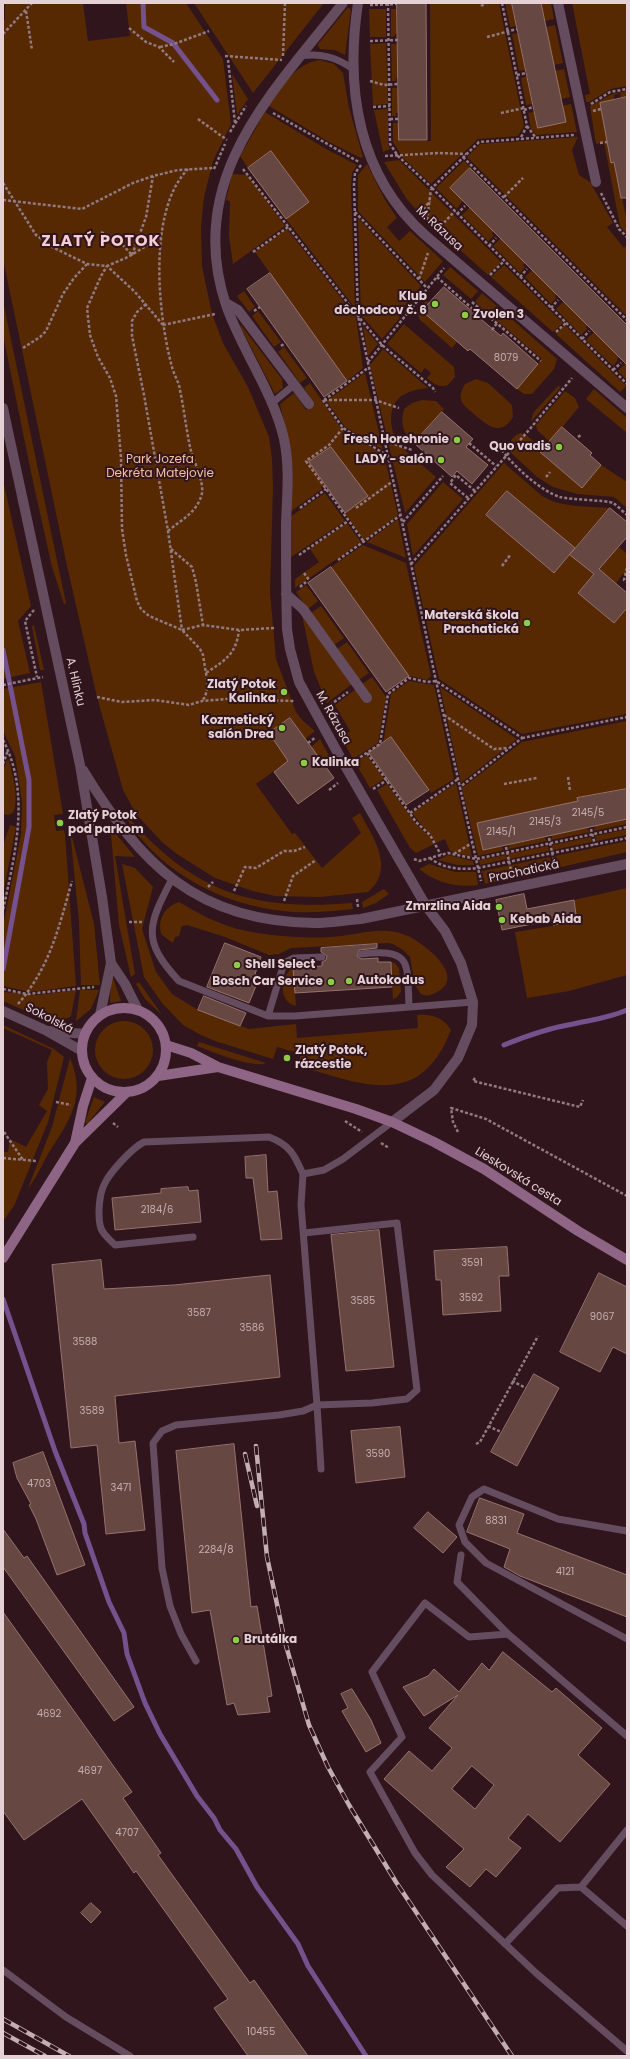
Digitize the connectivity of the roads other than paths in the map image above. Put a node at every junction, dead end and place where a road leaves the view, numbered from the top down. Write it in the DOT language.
graph roads {
  1 [pos="343,3"];
  2 [pos="558,3"];
  3 [pos="357,4"];
  4 [pos="300,56"];
  5 [pos="353,69"];
  6 [pos="596,182"];
  7 [pos="226,303"];
  8 [pos="294,385"];
  9 [pos="272,403"];
  10 [pos="309,404"];
  11 [pos="3,408"];
  12 [pos="627,408"];
  13 [pos="286,594"];
  14 [pos="367,698"];
  15 [pos="80,764"];
  16 [pos="627,864"];
  17 [pos="172,879"];
  18 [pos="426,906"];
  19 [pos="361,954"];
  20 [pos="322,957"];
  21 [pos="111,963"];
  22 [pos="473,1002"];
  23 [pos="409,1007"];
  24 [pos="138,1010"];
  25 [pos="3,1011"];
  26 [pos="100,1015"];
  27 [pos="268,1016"];
  28 [pos="45,1030"];
  29 [pos="85,1034"];
  30 [pos="166,1045"];
  31 [pos="82,1051"];
  32 [pos="218,1067"];
  33 [pos="158,1076"];
  34 [pos="92,1078"];
  35 [pos="127,1092"];
  36 [pos="392,1122"];
  37 [pos="75,1143"];
  38 [pos="303,1174"];
  39 [pos="304,1233"];
  40 [pos="193,1237"];
  41 [pos="4,1257"];
  42 [pos="627,1260"];
  43 [pos="317,1405"];
  44 [pos="321,1469"];
  45 [pos="627,1531"];
  46 [pos="461,1555"];
  47 [pos="508,1634"];
  48 [pos="627,1639"];
  49 [pos="196,1661"];
  50 [pos="627,1736"];
  51 [pos="627,1830"];
  52 [pos="581,1887"];
  53 [pos="627,1926"];
  54 [pos="506,1944"];
  55 [pos="3,1970"];
  56 [pos="627,2051"];
  57 [pos="130,2056"];
  1 -- 4 [label="street, M. Rázusa"];
  2 -- 6 [label="street"];
  3 -- 5 [label="street, M. Rázusa"];
  4 -- 5 [label="lane"];
  4 -- 7 [label="street, M. Rázusa"];
  5 -- 12 [label="street, M. Rázusa"];
  7 -- 8 [label="street"];
  7 -- 9 [label="street, M. Rázusa"];
  8 -- 9 [label="lane"];
  8 -- 10 [label="street"];
  9 -- 13 [label="street, M. Rázusa"];
  11 -- 15 [label="street, A. Hlinku"];
  13 -- 14 [label="street"];
  13 -- 18 [label="street, M. Rázusa"];
  15 -- 17 [label="street, Prachatická"];
  15 -- 21 [label="street, A. Hlinku"];
  16 -- 18 [label="street, Prachatická"];
  17 -- 18 [label="street, Prachatická"];
  17 -- 27 [label="lane"];
  18 -- 22 [label="street"];
  19 -- 23 [label="lane"];
  20 -- 27 [label="lane"];
  21 -- 24 [label="street"];
  21 -- 26 [label="street"];
  22 -- 23 [label="lane"];
  22 -- 36 [label="street"];
  23 -- 27 [label="lane"];
  24 -- 26 [label="street, Lieskovská cesta"];
  24 -- 30 [label="street"];
  25 -- 28 [label="street, Sokolská"];
  26 -- 29 [label="street, Lieskovská cesta"];
  28 -- 29 [label="street"];
  28 -- 31 [label="street, Sokolská"];
  29 -- 31 [label="street, Lieskovská cesta"];
  30 -- 32 [label="street, Lieskovská cesta"];
  30 -- 33 [label="street"];
  31 -- 34 [label="street, Lieskovská cesta"];
  32 -- 33 [label="street, Lieskovská cesta"];
  32 -- 36 [label="street, Lieskovská cesta"];
  33 -- 35 [label="street, Lieskovská cesta"];
  34 -- 35 [label="street, Lieskovská cesta"];
  34 -- 37 [label="street"];
  35 -- 37 [label="street"];
  36 -- 38 [label="lane"];
  36 -- 42 [label="street, Lieskovská cesta"];
  37 -- 41 [label="street"];
  38 -- 39 [label="lane"];
  38 -- 40 [label="lane"];
  39 -- 43 [label="lane"];
  39 -- 43 [label="lane"];
  43 -- 44 [label="lane"];
  43 -- 49 [label="lane"];
  45 -- 48 [label="lane"];
  46 -- 47 [label="lane"];
  47 -- 50 [label="lane"];
  47 -- 54 [label="lane"];
  51 -- 52 [label="lane"];
  52 -- 53 [label="lane"];
  52 -- 54 [label="lane"];
  54 -- 56 [label="lane"];
  55 -- 57 [label="lane"];
}
